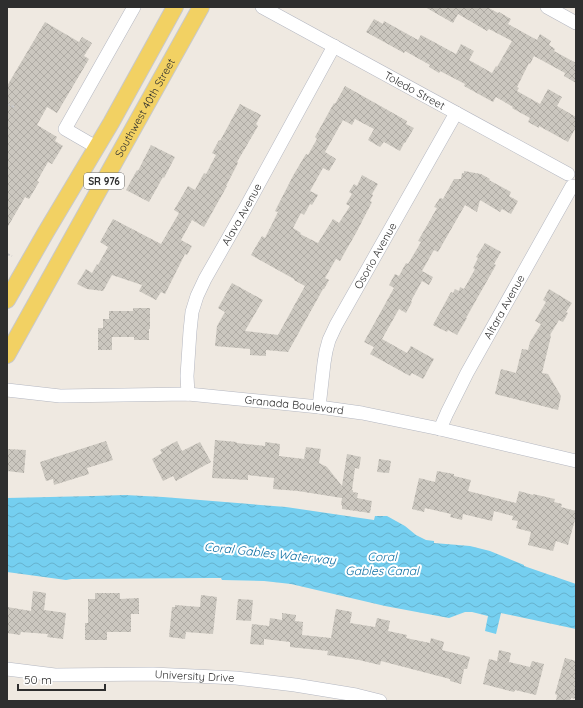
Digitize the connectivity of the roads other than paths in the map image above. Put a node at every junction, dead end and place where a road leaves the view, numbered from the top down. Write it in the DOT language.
graph roads {
  1 [pos="134,7"];
  2 [pos="175,7"];
  3 [pos="201,7"];
  4 [pos="262,7"];
  5 [pos="547,7"];
  6 [pos="576,23"];
  7 [pos="334,46"];
  8 [pos="456,113"];
  9 [pos="96,147"];
  10 [pos="573,179"];
  11 [pos="7,300"];
  12 [pos="7,355"];
  13 [pos="7,390"];
  14 [pos="188,394"];
  15 [pos="319,407"];
  16 [pos="440,429"];
  17 [pos="576,462"];
  18 [pos="7,669"];
  19 [pos="380,701"];
  1 -- 9 [label="street"];
  2 -- 9 [label="main road, Southwest 40th Street / SR 976"];
  3 -- 12 [label="main road, Southwest 40th Street / SR 976"];
  4 -- 7 [label="street, Toledo Street"];
  5 -- 6 [label="street"];
  7 -- 8 [label="street, Toledo Street"];
  7 -- 14 [label="street, Alava Avenue"];
  8 -- 10 [label="street, Toledo Street"];
  8 -- 15 [label="street, Osorio Avenue"];
  9 -- 11 [label="main road, Southwest 40th Street / SR 976"];
  10 -- 16 [label="street, Altara Avenue"];
  13 -- 14 [label="street, Granada Boulevard"];
  14 -- 15 [label="street, Granada Boulevard"];
  15 -- 16 [label="street, Granada Boulevard"];
  16 -- 17 [label="street, Granada Boulevard"];
  18 -- 19 [label="street, University Drive"];
}
